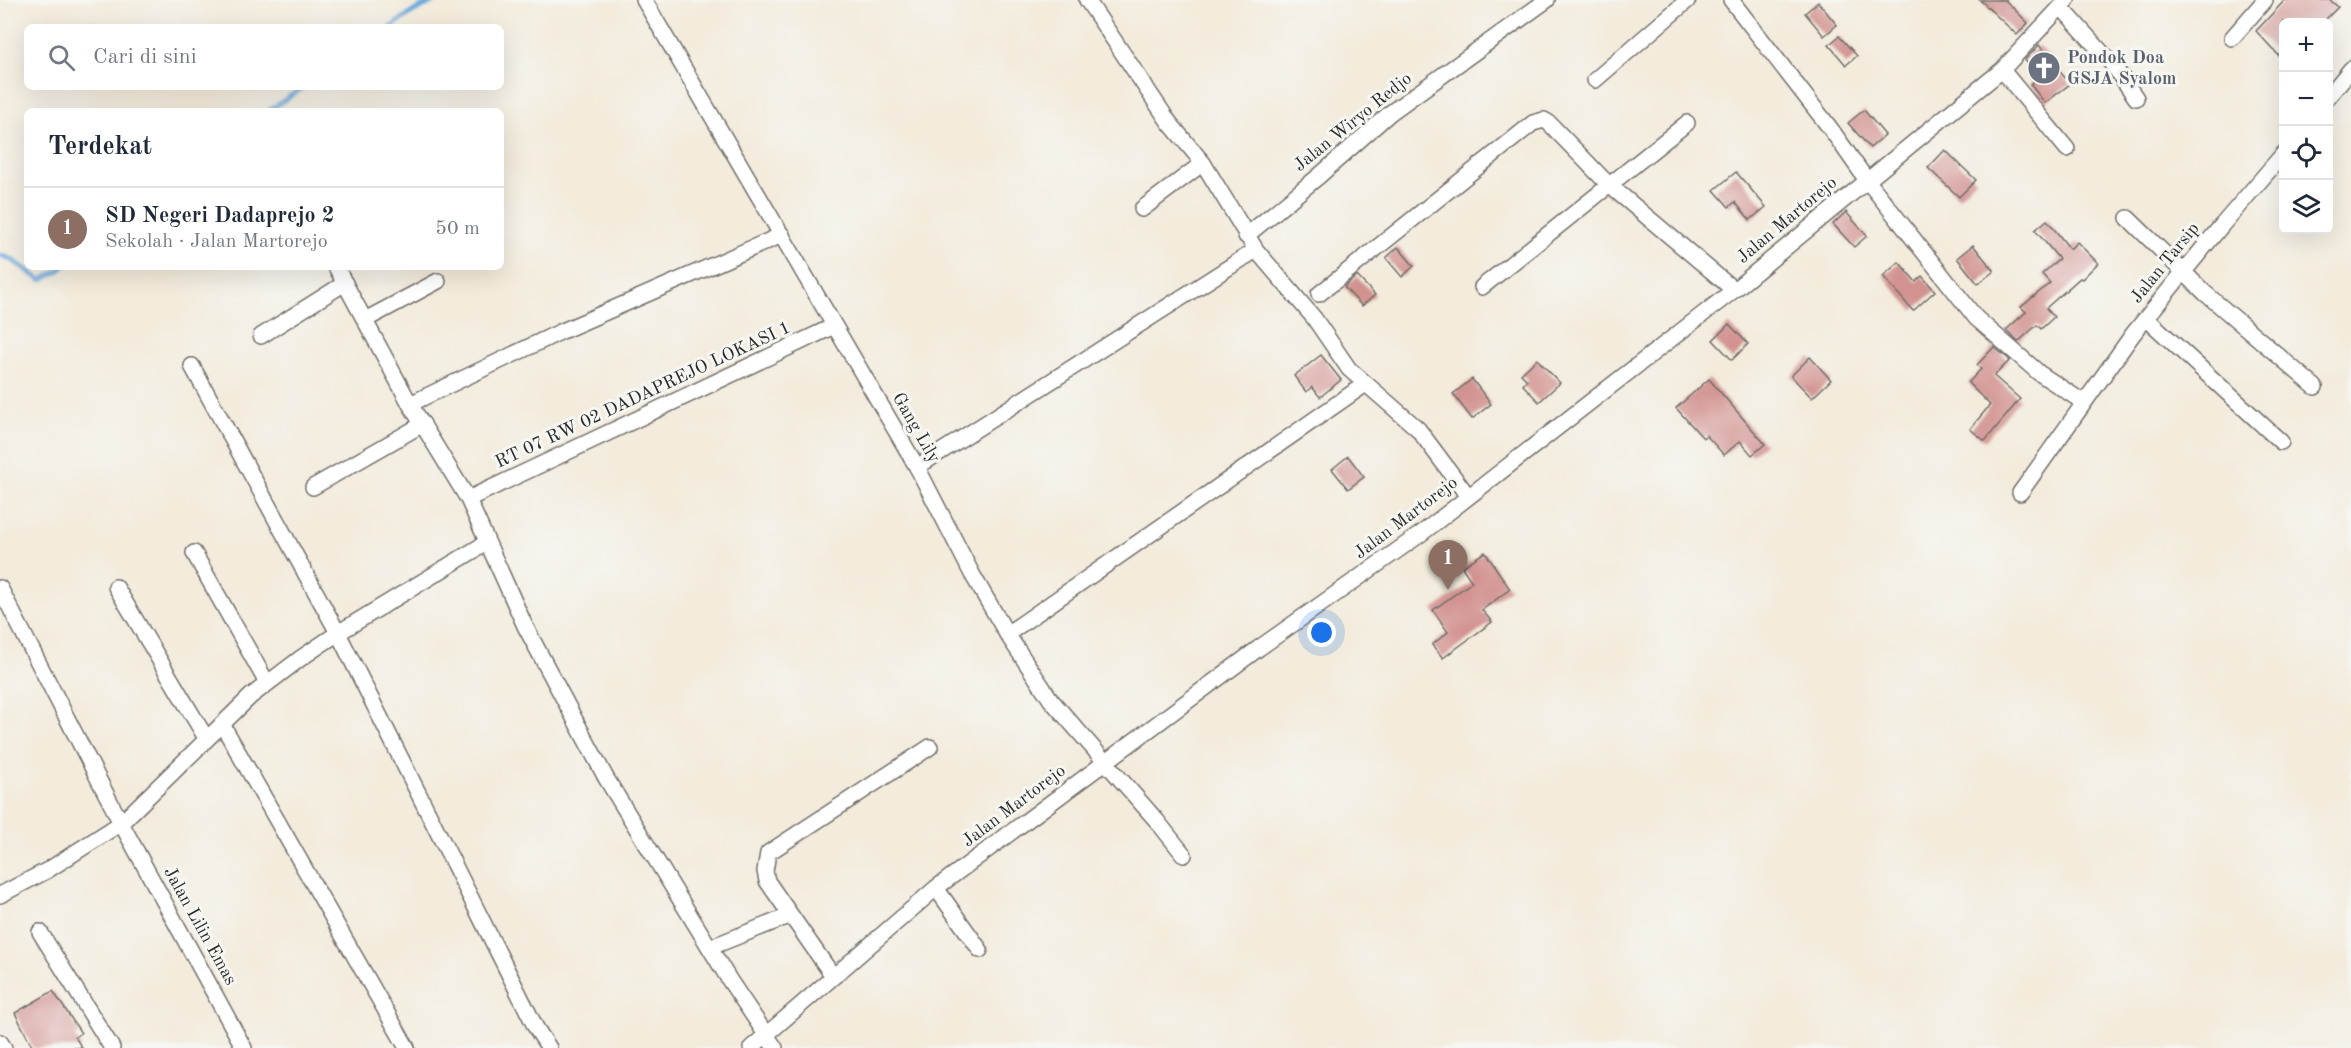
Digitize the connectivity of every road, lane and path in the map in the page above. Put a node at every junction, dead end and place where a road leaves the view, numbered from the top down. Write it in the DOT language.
graph roads {
  1 [pos="644,0"];
  2 [pos="1088,0"];
  3 [pos="1547,0"];
  4 [pos="1688,0"];
  5 [pos="1731,0"];
  6 [pos="2265,0"];
  7 [pos="2064,3"];
  8 [pos="2232,38"];
  9 [pos="2351,69"];
  10 [pos="2002,70"];
  11 [pos="1595,80"];
  12 [pos="2333,91"];
  13 [pos="2136,98"];
  14 [pos="1687,123"];
  15 [pos="2067,149"];
  16 [pos="2279,158"];
  17 [pos="1203,163"];
  18 [pos="1866,179"];
  19 [pos="1608,184"];
  20 [pos="1142,209"];
  21 [pos="2128,218"];
  22 [pos="782,235"];
  23 [pos="1246,236"];
  24 [pos="1256,250"];
  25 [pos="338,270"];
  26 [pos="2185,272"];
  27 [pos="438,281"];
  28 [pos="345,283"];
  29 [pos="1482,286"];
  30 [pos="1734,290"];
  31 [pos="1319,294"];
  32 [pos="2146,318"];
  33 [pos="365,320"];
  34 [pos="834,326"];
  35 [pos="261,336"];
  36 [pos="192,366"];
  37 [pos="1365,385"];
  38 [pos="2315,387"];
  39 [pos="2083,402"];
  40 [pos="410,404"];
  41 [pos="423,424"];
  42 [pos="2281,442"];
  43 [pos="918,467"];
  44 [pos="313,487"];
  45 [pos="2020,493"];
  46 [pos="1468,496"];
  47 [pos="468,499"];
  48 [pos="486,543"];
  49 [pos="194,553"];
  50 [pos="116,587"];
  51 [pos="0,588"];
  52 [pos="338,633"];
  53 [pos="1007,634"];
  54 [pos="267,683"];
  55 [pos="222,724"];
  56 [pos="206,738"];
  57 [pos="930,747"];
  58 [pos="1105,761"];
  59 [pos="121,823"];
  60 [pos="1184,855"];
  61 [pos="936,888"];
  62 [pos="0,895"];
  63 [pos="789,916"];
  64 [pos="40,932"];
  65 [pos="711,947"];
  66 [pos="980,950"];
  67 [pos="833,976"];
  68 [pos="765,1035"];
  69 [pos="0,1042"];
  70 [pos="4,1048"];
  71 [pos="112,1048"];
  72 [pos="244,1048"];
  73 [pos="407,1048"];
  74 [pos="549,1048"];
  75 [pos="750,1048"];
  76 [pos="775,1048"];
  1 -- 22 [label="street, Gang Lily"];
  2 -- 17 [label="street"];
  3 -- 23 [label="street, Jalan Wiryo Redjo"];
  4 -- 11 [label="street"];
  5 -- 18 [label="street"];
  6 -- 8 [label="street"];
  7 -- 10 [label="street, Jalan Martorejo"];
  7 -- 13 [label="street"];
  9 -- 12 [label="street"];
  10 -- 15 [label="street"];
  10 -- 18 [label="street, Jalan Martorejo"];
  14 -- 19 [label="street"];
  16 -- 26 [label="street, Jalan Tarsip"];
  17 -- 20 [label="street"];
  17 -- 23 [label="street"];
  18 -- 30 [label="street, Jalan Martorejo"];
  18 -- 39 [label="street"];
  19 -- 29 [label="street"];
  19 -- 30 [label="street"];
  19 -- 31 [label="street"];
  21 -- 26 [label="street"];
  22 -- 34 [label="street, Gang Lily"];
  22 -- 40 [label="street"];
  23 -- 24 [label="street"];
  24 -- 37 [label="street"];
  24 -- 43 [label="street"];
  25 -- 28 [label="street"];
  26 -- 32 [label="street, Jalan Tarsip"];
  26 -- 38 [label="street"];
  27 -- 33 [label="street"];
  28 -- 33 [label="street"];
  28 -- 35 [label="street"];
  30 -- 46 [label="street, Jalan Martorejo"];
  32 -- 39 [label="street, Jalan Tarsip"];
  32 -- 42 [label="street"];
  33 -- 40 [label="street"];
  34 -- 43 [label="street, Gang Lily"];
  34 -- 47 [label="street, RT 07 RW 02 DADAPREJO LOKASI 1"];
  36 -- 52 [label="street"];
  37 -- 46 [label="street"];
  37 -- 53 [label="street"];
  39 -- 45 [label="street, Jalan Tarsip"];
  40 -- 41 [label="street"];
  41 -- 44 [label="street"];
  41 -- 47 [label="street"];
  43 -- 53 [label="street, Gang Lily"];
  46 -- 58 [label="street, Jalan Martorejo"];
  47 -- 48 [label="street"];
  48 -- 52 [label="street"];
  48 -- 65 [label="street"];
  49 -- 54 [label="street"];
  50 -- 56 [label="street"];
  51 -- 59 [label="street, Jalan Lilin Emas"];
  52 -- 54 [label="street"];
  52 -- 74 [label="street"];
  53 -- 58 [label="street, Gang Lily"];
  54 -- 55 [label="street"];
  55 -- 56 [label="street"];
  55 -- 73 [label="street"];
  56 -- 59 [label="street"];
  57 -- 63 [label="street"];
  58 -- 60 [label="street, Gang Lily"];
  58 -- 61 [label="street, Jalan Martorejo"];
  59 -- 62 [label="street"];
  59 -- 72 [label="street, Jalan Lilin Emas"];
  61 -- 66 [label="street"];
  61 -- 67 [label="street, Jalan Martorejo"];
  63 -- 65 [label="street"];
  63 -- 67 [label="street"];
  64 -- 71 [label="street"];
  65 -- 68 [label="street"];
  67 -- 68 [label="street, Jalan Martorejo"];
  68 -- 75 [label="street, Jalan Martorejo"];
  68 -- 76 [label="street"];
  69 -- 70 [label="street"];
}
